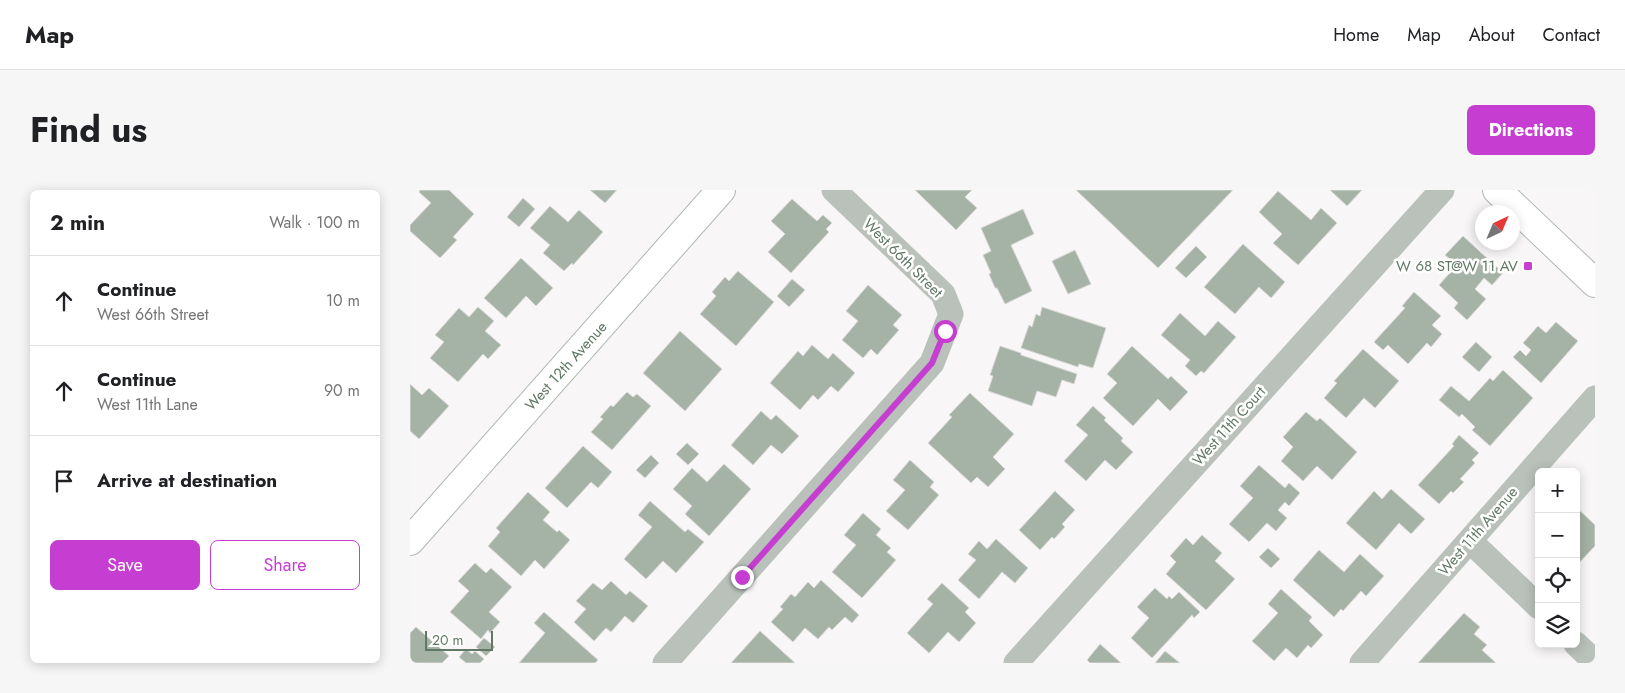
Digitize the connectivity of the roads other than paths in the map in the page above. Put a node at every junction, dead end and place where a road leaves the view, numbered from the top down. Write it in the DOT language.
graph roads {
  1 [pos="721,190"];
  2 [pos="834,190"];
  3 [pos="1442,190"];
  4 [pos="1497,190"];
  5 [pos="1595,284"];
  6 [pos="1595,398"];
  7 [pos="1470,541"];
  8 [pos="410,542"];
  9 [pos="1535,603"];
  10 [pos="1580,648"];
  11 [pos="1595,662"];
  12 [pos="665,663"];
  13 [pos="1016,663"];
  14 [pos="1362,663"];
  1 -- 8 [label="main road, West 12th Avenue"];
  2 -- 12 [label="street, West 66th Street"];
  3 -- 13 [label="street, West 11th Court"];
  4 -- 5 [label="main road"];
  6 -- 7 [label="street, West 11th Avenue"];
  7 -- 9 [label="street"];
  7 -- 14 [label="street, West 11th Avenue"];
  10 -- 11 [label="street"];
}
